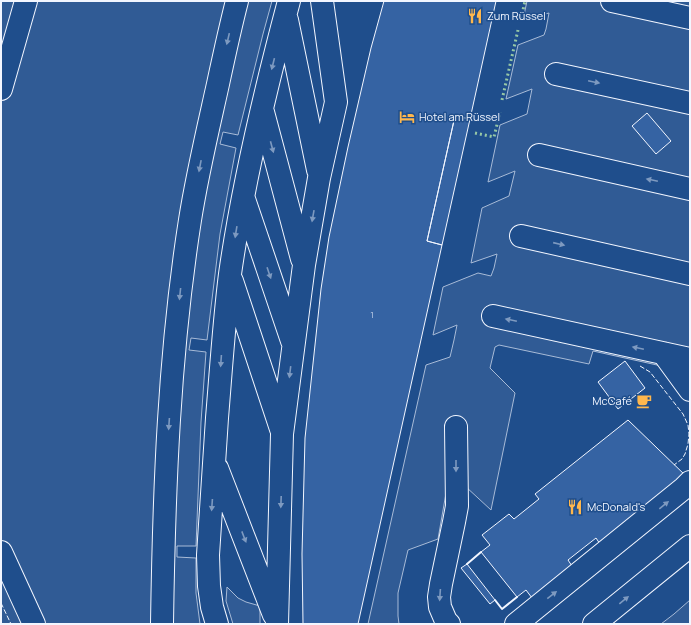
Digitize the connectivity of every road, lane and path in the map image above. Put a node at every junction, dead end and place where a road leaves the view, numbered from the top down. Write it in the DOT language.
graph roads {
  1 [pos="26,1"];
  2 [pos="237,1"];
  3 [pos="322,1"];
  4 [pos="612,1"];
  5 [pos="287,7"];
  6 [pos="690,18"];
  7 [pos="556,74"];
  8 [pos="1,89"];
  9 [pos="690,103"];
  10 [pos="262,109"];
  11 [pos="538,155"];
  12 [pos="319,178"];
  13 [pos="690,189"];
  14 [pos="243,196"];
  15 [pos="521,236"];
  16 [pos="304,266"];
  17 [pos="230,274"];
  18 [pos="690,274"];
  19 [pos="493,316"];
  20 [pos="294,345"];
  21 [pos="663,353"];
  22 [pos="690,359"];
  23 [pos="690,390"];
  24 [pos="456,427"];
  25 [pos="282,434"];
  26 [pos="215,461"];
  27 [pos="690,482"];
  28 [pos="690,546"];
  29 [pos="1,552"];
  30 [pos="526,623"];
  31 [pos="34,624"];
  32 [pos="162,624"];
  33 [pos="218,624"];
  34 [pos="277,624"];
  35 [pos="449,624"];
  36 [pos="594,624"];
  1 -- 8 [label="lane"];
  2 -- 32 [label="lane, one-way"];
  3 -- 12 [label="lane"];
  4 -- 6 [label="lane"];
  5 -- 10 [label="lane, one-way"];
  5 -- 12 [label="lane"];
  7 -- 9 [label="lane, one-way"];
  10 -- 14 [label="lane"];
  10 -- 16 [label="lane, one-way"];
  13 -- 11 [label="lane, one-way"];
  12 -- 16 [label="lane, one-way"];
  14 -- 17 [label="lane, one-way"];
  14 -- 20 [label="lane, one-way"];
  15 -- 18 [label="lane, one-way"];
  16 -- 20 [label="lane"];
  17 -- 25 [label="lane"];
  17 -- 26 [label="lane, one-way"];
  21 -- 19 [label="lane, one-way"];
  20 -- 25 [label="lane, one-way"];
  21 -- 22 [label="lane"];
  21 -- 23 [label="lane"];
  24 -- 35 [label="lane, one-way"];
  25 -- 34 [label="lane, one-way"];
  26 -- 33 [label="lane, one-way"];
  26 -- 34 [label="lane, one-way"];
  30 -- 27 [label="lane, one-way"];
  36 -- 28 [label="lane, one-way"];
  29 -- 31 [label="lane"];
}
